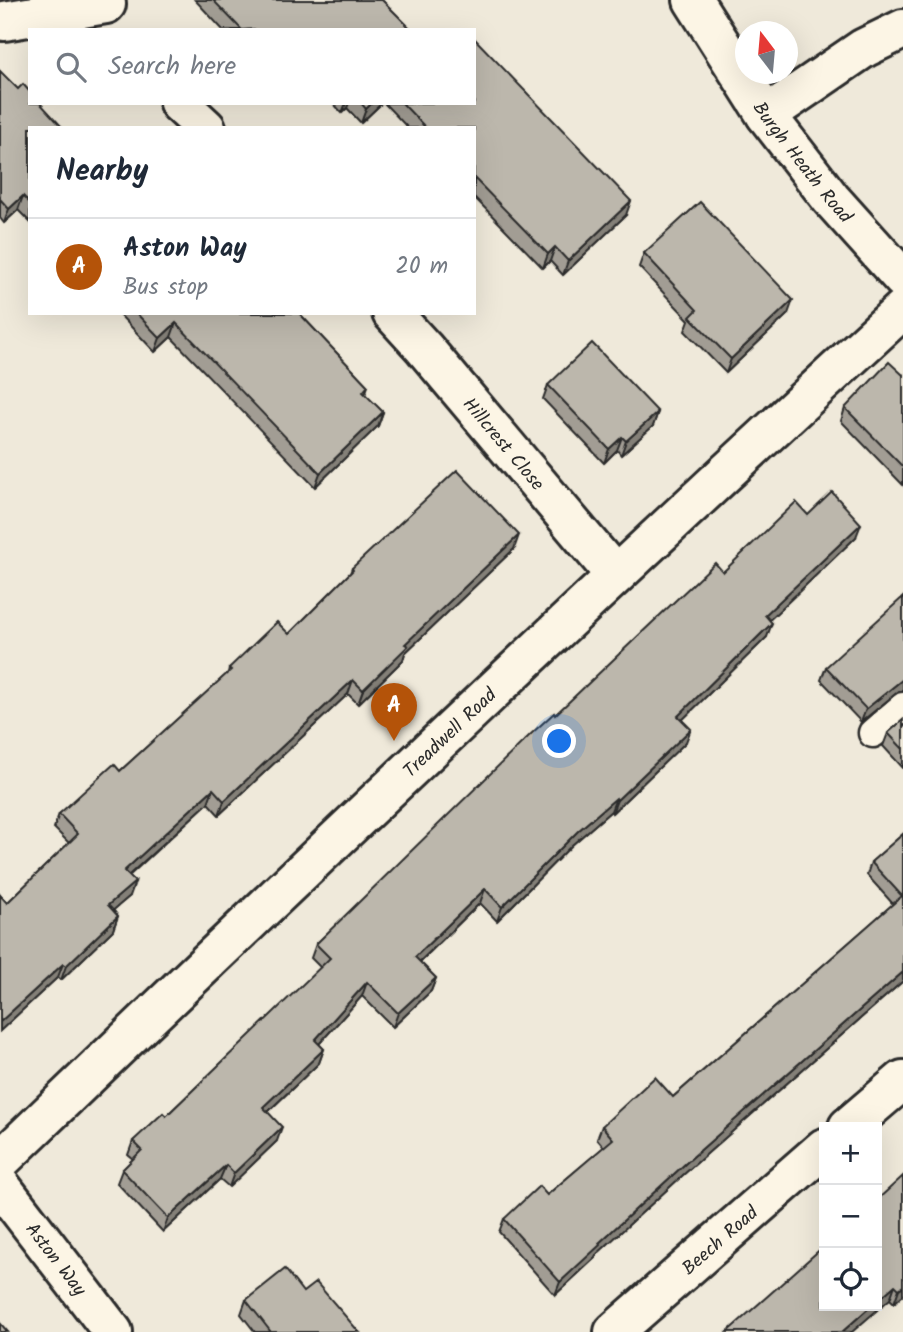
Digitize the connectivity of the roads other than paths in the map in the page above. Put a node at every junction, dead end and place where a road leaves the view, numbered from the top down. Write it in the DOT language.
graph roads {
  1 [pos="692,0"];
  2 [pos="108,11"];
  3 [pos="4,21"];
  4 [pos="903,29"];
  5 [pos="181,105"];
  6 [pos="766,114"];
  7 [pos="204,126"];
  8 [pos="903,279"];
  9 [pos="903,309"];
  10 [pos="394,315"];
  11 [pos="615,575"];
  12 [pos="903,706"];
  13 [pos="873,733"];
  14 [pos="903,1080"];
  15 [pos="854,1122"];
  16 [pos="819,1152"];
  17 [pos="0,1161"];
  18 [pos="0,1185"];
  19 [pos="113,1332"];
  20 [pos="614,1332"];
  1 -- 6 [label="street, Burgh Heath Road"];
  2 -- 3 [label="street"];
  4 -- 6 [label="street"];
  5 -- 7 [label="street"];
  6 -- 8 [label="street, Burgh Heath Road"];
  9 -- 11 [label="street, Treadwell Road"];
  10 -- 11 [label="street, Hillcrest Close"];
  11 -- 17 [label="street, Treadwell Road"];
  12 -- 13 [label="lane"];
  14 -- 15 [label="street"];
  16 -- 20 [label="street, Beech Road"];
  18 -- 19 [label="street, Aston Way"];
}
